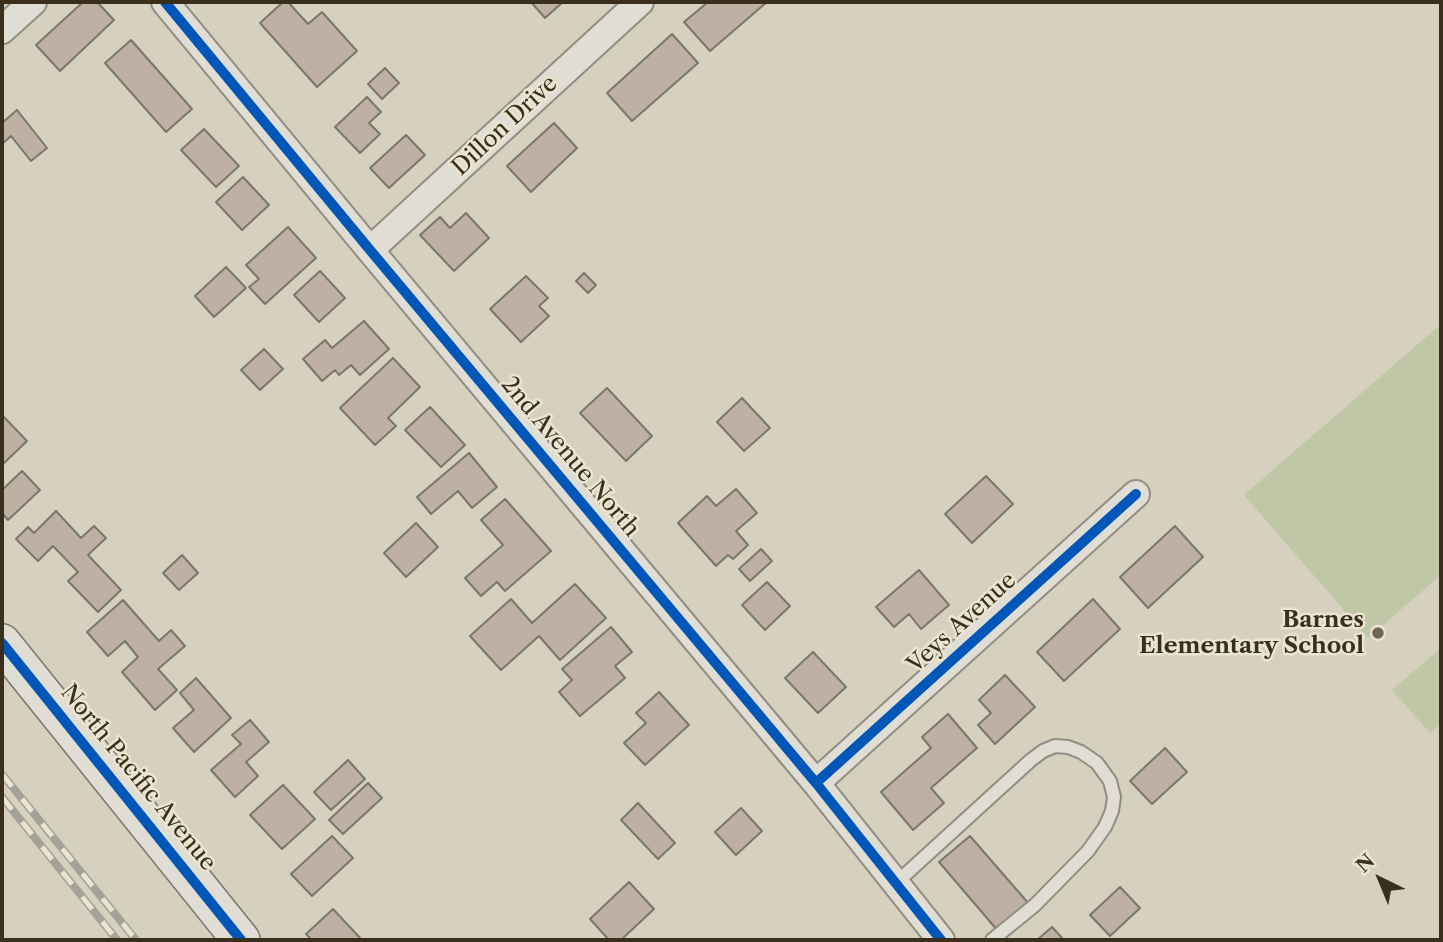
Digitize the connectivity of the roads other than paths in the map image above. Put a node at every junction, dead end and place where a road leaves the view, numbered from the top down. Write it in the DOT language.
graph roads {
  1 [pos="33,2"];
  2 [pos="165,2"];
  3 [pos="640,2"];
  4 [pos="2,30"];
  5 [pos="370,250"];
  6 [pos="1136,494"];
  7 [pos="2,643"];
  8 [pos="816,783"];
  9 [pos="896,883"];
  10 [pos="241,940"];
  11 [pos="941,940"];
  12 [pos="992,940"];
  1 -- 4 [label="street"];
  2 -- 5 [label="street, 2nd Avenue North"];
  3 -- 5 [label="street, Dillon Drive"];
  5 -- 8 [label="street, 2nd Avenue North"];
  6 -- 8 [label="street, Veys Avenue"];
  7 -- 10 [label="street, North Pacific Avenue"];
  8 -- 9 [label="street, 2nd Avenue North"];
  9 -- 11 [label="street, 2nd Avenue North"];
  9 -- 12 [label="lane"];
}
